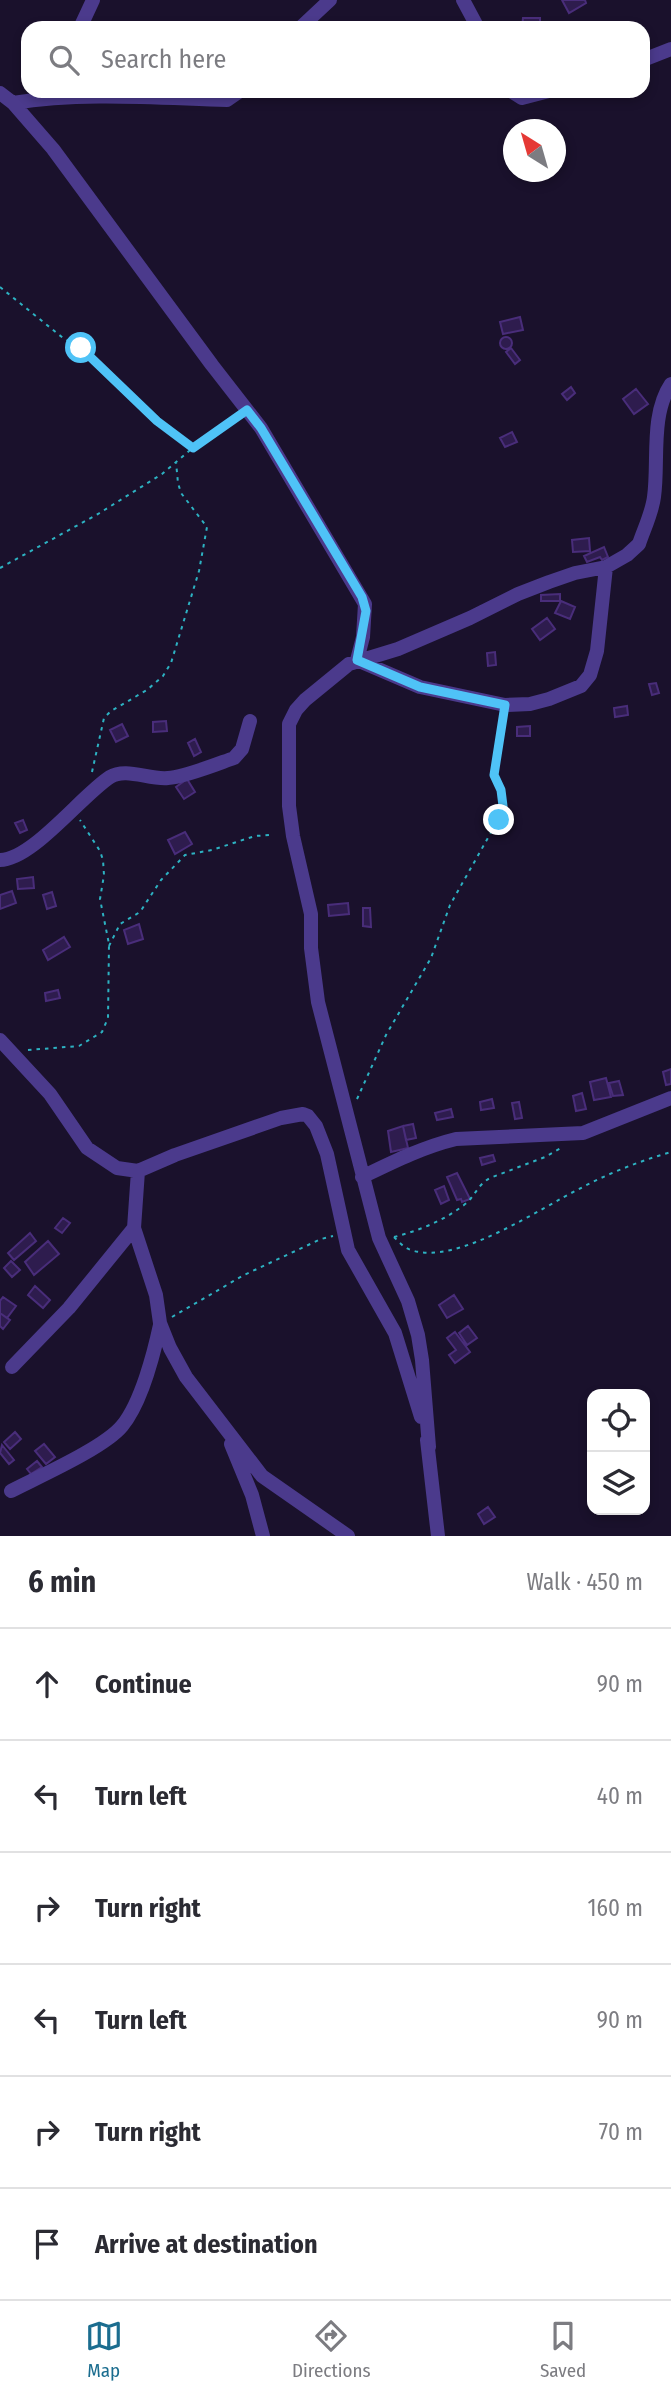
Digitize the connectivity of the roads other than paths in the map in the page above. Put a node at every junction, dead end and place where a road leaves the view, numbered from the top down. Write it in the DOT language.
graph roads {
  1 [pos="93,0"];
  2 [pos="330,0"];
  3 [pos="463,0"];
  4 [pos="83,21"];
  5 [pos="308,21"];
  6 [pos="474,21"];
  7 [pos="671,50"];
  8 [pos="650,58"];
  9 [pos="0,93"];
  10 [pos="32,98"];
  11 [pos="150,98"];
  12 [pos="230,98"];
  13 [pos="13,103"];
  14 [pos="671,384"];
  15 [pos="606,567"];
  16 [pos="357,660"];
  17 [pos="250,721"];
  18 [pos="0,860"];
  19 [pos="0,1041"];
  20 [pos="671,1098"];
  21 [pos="138,1171"];
  22 [pos="362,1177"];
  23 [pos="134,1228"];
  24 [pos="160,1323"];
  25 [pos="12,1367"];
  26 [pos="224,1426"];
  27 [pos="429,1447"];
  28 [pos="11,1491"];
  29 [pos="263,1536"];
  30 [pos="348,1536"];
  31 [pos="438,1536"];
  1 -- 4 [label="street"];
  2 -- 5 [label="street"];
  3 -- 6 [label="street"];
  7 -- 8 [label="street"];
  9 -- 13 [label="street"];
  10 -- 13 [label="street"];
  11 -- 12 [label="street"];
  13 -- 16 [label="street"];
  14 -- 15 [label="street"];
  15 -- 16 [label="street"];
  15 -- 16 [label="street"];
  16 -- 22 [label="street"];
  17 -- 18 [label="street"];
  19 -- 21 [label="street"];
  20 -- 22 [label="street"];
  21 -- 23 [label="street"];
  21 -- 27 [label="street"];
  22 -- 27 [label="street"];
  23 -- 24 [label="street"];
  23 -- 25 [label="street"];
  24 -- 26 [label="street"];
  24 -- 28 [label="street"];
  26 -- 29 [label="street"];
  26 -- 30 [label="street"];
  27 -- 31 [label="street"];
}
